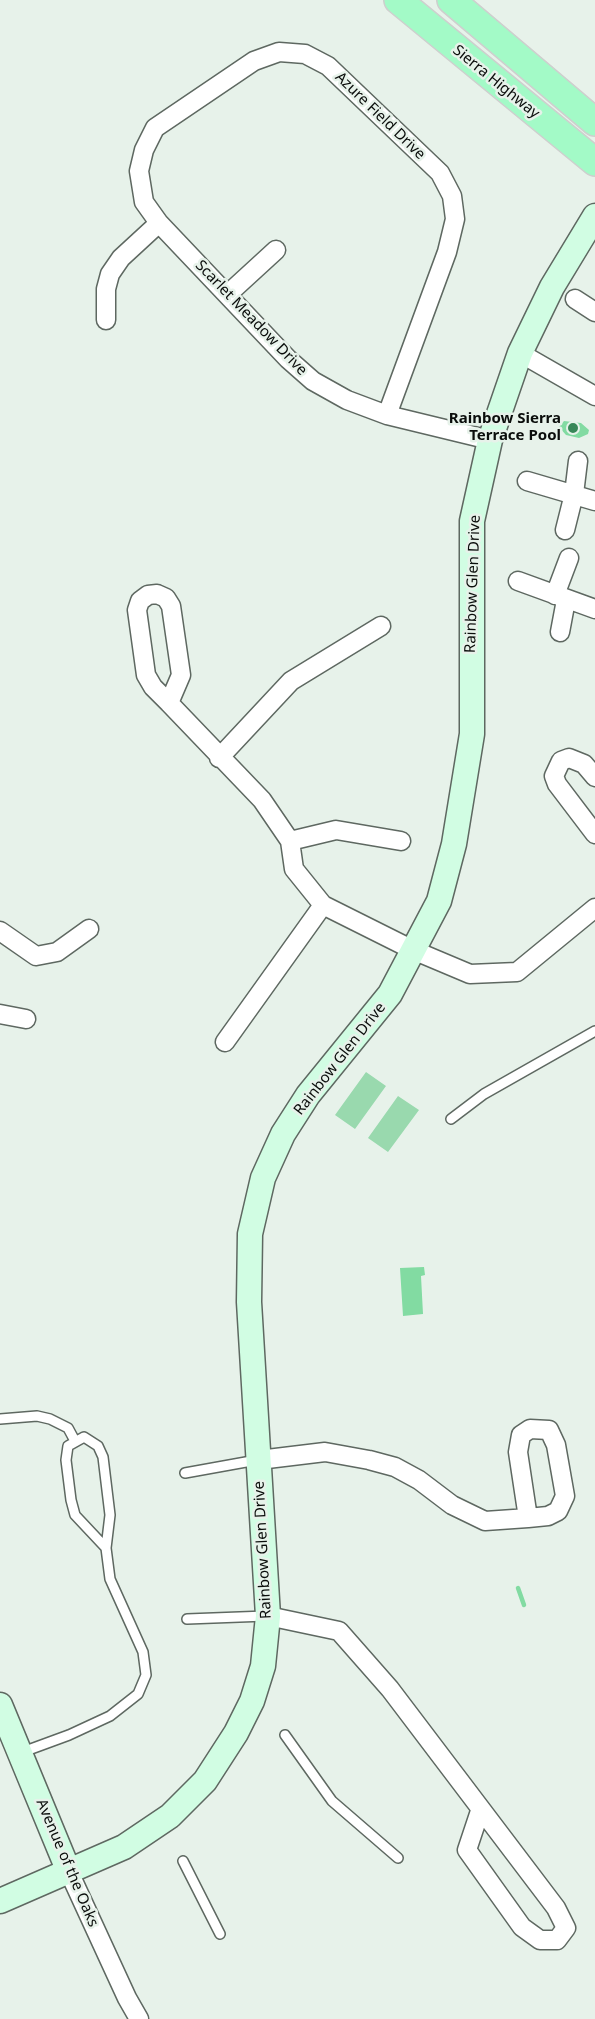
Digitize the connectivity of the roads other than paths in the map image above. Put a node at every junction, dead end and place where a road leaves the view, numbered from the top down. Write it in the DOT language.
graph roads {
  1 [pos="398,0"];
  2 [pos="451,0"];
  3 [pos="595,122"];
  4 [pos="595,162"];
  5 [pos="595,216"];
  6 [pos="159,223"];
  7 [pos="276,250"];
  8 [pos="228,294"];
  9 [pos="575,299"];
  10 [pos="595,312"];
  11 [pos="106,320"];
  12 [pos="520,353"];
  13 [pos="595,396"];
  14 [pos="387,415"];
  15 [pos="490,440"];
  16 [pos="578,461"];
  17 [pos="527,481"];
  18 [pos="574,494"];
  19 [pos="595,501"];
  20 [pos="564,530"];
  21 [pos="569,558"];
  22 [pos="518,581"];
  23 [pos="561,598"];
  24 [pos="595,609"];
  25 [pos="381,626"];
  26 [pos="560,632"];
  27 [pos="169,703"];
  28 [pos="219,758"];
  29 [pos="595,777"];
  30 [pos="595,834"];
  31 [pos="290,841"];
  32 [pos="401,841"];
  33 [pos="323,905"];
  34 [pos="595,908"];
  35 [pos="89,929"];
  36 [pos="0,931"];
  37 [pos="413,950"];
  38 [pos="0,1014"];
  39 [pos="26,1019"];
  40 [pos="595,1031"];
  41 [pos="225,1042"];
  42 [pos="451,1119"];
  43 [pos="0,1419"];
  44 [pos="75,1441"];
  45 [pos="259,1460"];
  46 [pos="185,1473"];
  47 [pos="528,1518"];
  48 [pos="106,1548"];
  49 [pos="268,1616"];
  50 [pos="187,1618"];
  51 [pos="0,1705"];
  52 [pos="285,1735"];
  53 [pos="20,1753"];
  54 [pos="480,1811"];
  55 [pos="398,1858"];
  56 [pos="183,1861"];
  57 [pos="69,1872"];
  58 [pos="0,1901"];
  59 [pos="220,1934"];
  60 [pos="139,2019"];
  1 -- 4 [label="main road, Sierra Highway"];
  2 -- 3 [label="main road"];
  5 -- 12 [label="street, Rainbow Glen Drive"];
  6 -- 8 [label="street, Scarlet Meadow Drive"];
  6 -- 11 [label="street"];
  6 -- 14 [label="street, Azure Field Drive"];
  7 -- 8 [label="street"];
  8 -- 14 [label="street, Scarlet Meadow Drive"];
  9 -- 10 [label="street"];
  12 -- 13 [label="street"];
  12 -- 15 [label="street, Rainbow Glen Drive"];
  14 -- 15 [label="street, Scarlet Meadow Drive"];
  15 -- 37 [label="street, Rainbow Glen Drive"];
  16 -- 18 [label="street"];
  17 -- 18 [label="street"];
  18 -- 19 [label="street"];
  18 -- 20 [label="street"];
  21 -- 23 [label="street"];
  22 -- 23 [label="street"];
  23 -- 24 [label="street"];
  23 -- 26 [label="street"];
  25 -- 28 [label="street"];
  27 -- 27 [label="street"];
  27 -- 28 [label="street"];
  28 -- 31 [label="street"];
  29 -- 30 [label="street"];
  31 -- 32 [label="street"];
  31 -- 33 [label="street"];
  33 -- 37 [label="street"];
  33 -- 41 [label="street"];
  34 -- 37 [label="street"];
  35 -- 36 [label="street"];
  37 -- 45 [label="street, Rainbow Glen Drive"];
  38 -- 39 [label="street"];
  40 -- 42 [label="lane"];
  43 -- 44 [label="lane"];
  44 -- 48 [label="lane"];
  44 -- 48 [label="lane"];
  45 -- 46 [label="lane"];
  45 -- 47 [label="street, Rainbow Glen Drive"];
  45 -- 49 [label="street, Rainbow Glen Drive"];
  47 -- 47 [label="street, Rainbow Glen Drive"];
  48 -- 53 [label="lane"];
  49 -- 50 [label="lane"];
  49 -- 54 [label="street"];
  49 -- 57 [label="street, Rainbow Glen Drive"];
  51 -- 53 [label="street, Avenue of the Oaks"];
  52 -- 55 [label="lane"];
  53 -- 57 [label="street, Avenue of the Oaks"];
  54 -- 54 [label="street"];
  56 -- 59 [label="lane"];
  57 -- 58 [label="street, Rainbow Glen Drive"];
  57 -- 60 [label="street, Avenue of the Oaks"];
}
